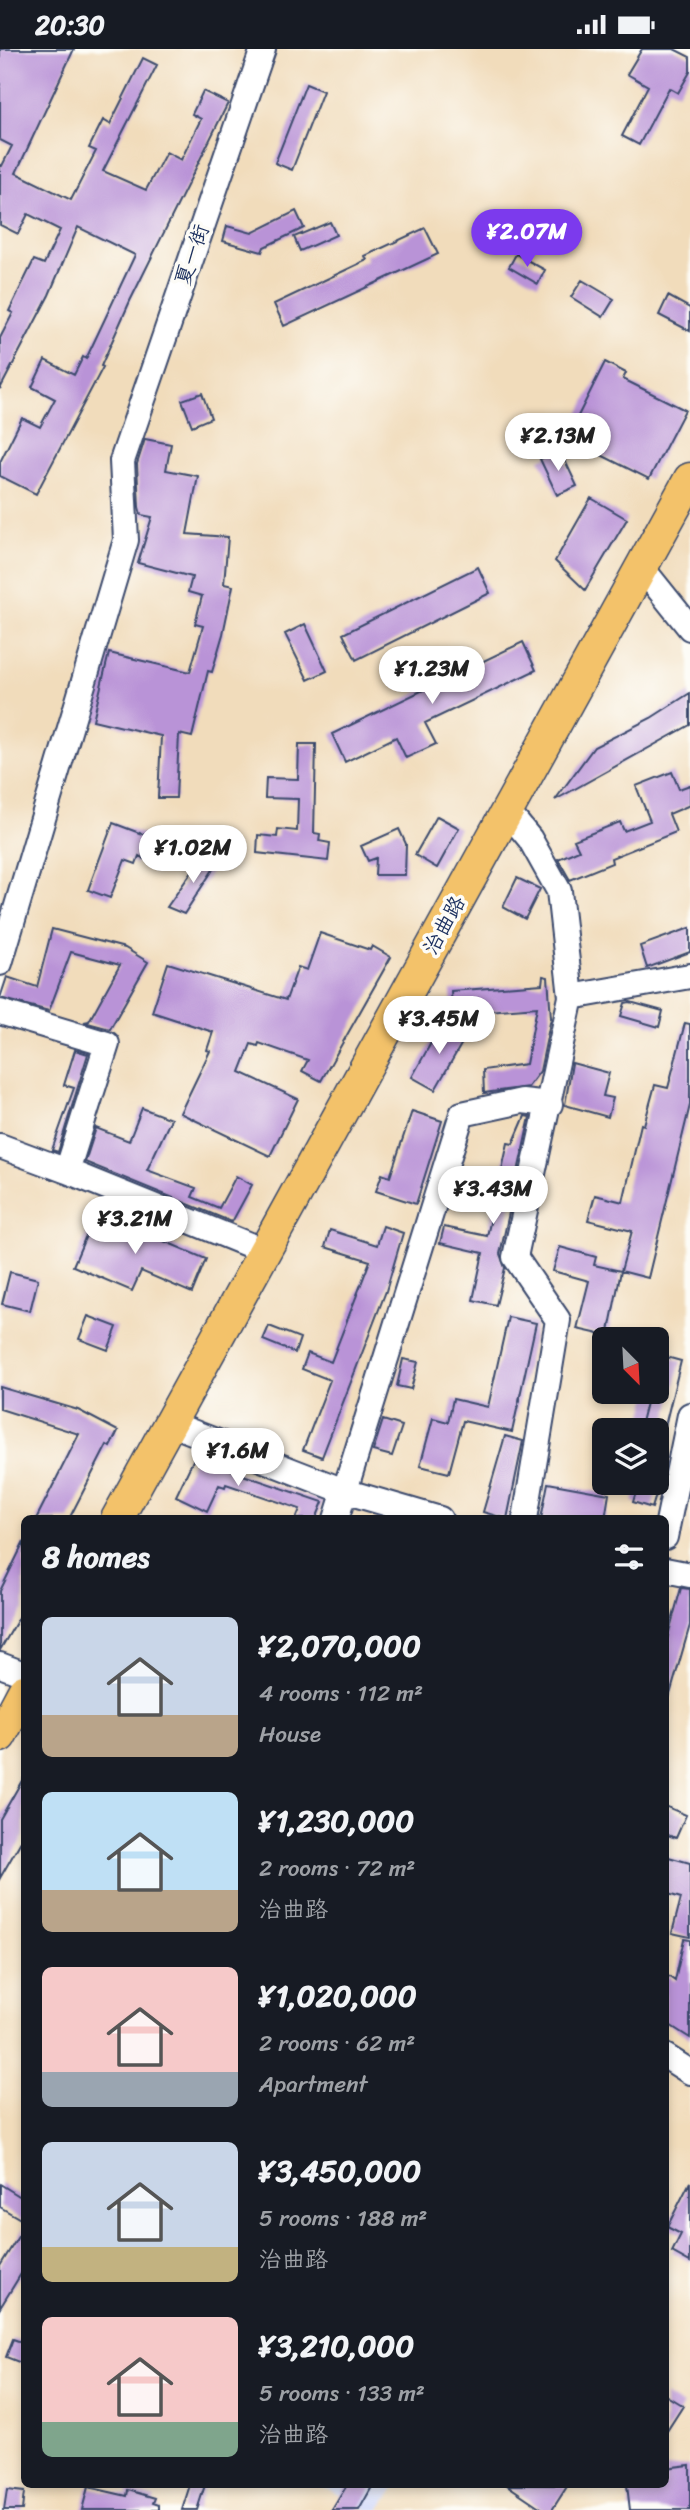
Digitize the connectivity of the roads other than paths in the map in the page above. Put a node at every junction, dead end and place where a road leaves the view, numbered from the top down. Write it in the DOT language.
graph roads {
  1 [pos="263,49"];
  2 [pos="690,479"];
  3 [pos="642,568"];
  4 [pos="690,628"];
  5 [pos="507,811"];
  6 [pos="0,963"];
  7 [pos="690,976"];
  8 [pos="570,997"];
  9 [pos="0,1012"];
  10 [pos="550,1104"];
  11 [pos="0,1146"];
  12 [pos="67,1171"];
  13 [pos="264,1251"];
  14 [pos="690,1415"];
  15 [pos="169,1423"];
  16 [pos="344,1491"];
  17 [pos="119,1515"];
  18 [pos="337,1515"];
  19 [pos="426,1515"];
  20 [pos="526,1515"];
  21 [pos="669,1517"];
  22 [pos="669,1571"];
  23 [pos="690,1575"];
  24 [pos="0,1665"];
  25 [pos="21,1673"];
  26 [pos="21,1697"];
  27 [pos="0,1736"];
  28 [pos="669,2059"];
  29 [pos="690,2072"];
  1 -- 6 [label="street, 夏一街"];
  2 -- 3 [label="main road, 治曲路"];
  3 -- 4 [label="street"];
  3 -- 5 [label="main road, 治曲路"];
  5 -- 8 [label="street"];
  5 -- 13 [label="main road, 治曲路"];
  7 -- 8 [label="street"];
  8 -- 10 [label="street"];
  9 -- 12 [label="street"];
  10 -- 16 [label="street"];
  10 -- 20 [label="street"];
  11 -- 12 [label="street"];
  12 -- 13 [label="street"];
  13 -- 15 [label="main road, 治曲路"];
  14 -- 21 [label="street"];
  15 -- 16 [label="street"];
  15 -- 17 [label="main road, 治曲路"];
  16 -- 18 [label="street"];
  16 -- 19 [label="street"];
  22 -- 23 [label="street"];
  24 -- 25 [label="street"];
  26 -- 27 [label="main road"];
  28 -- 29 [label="street"];
}
